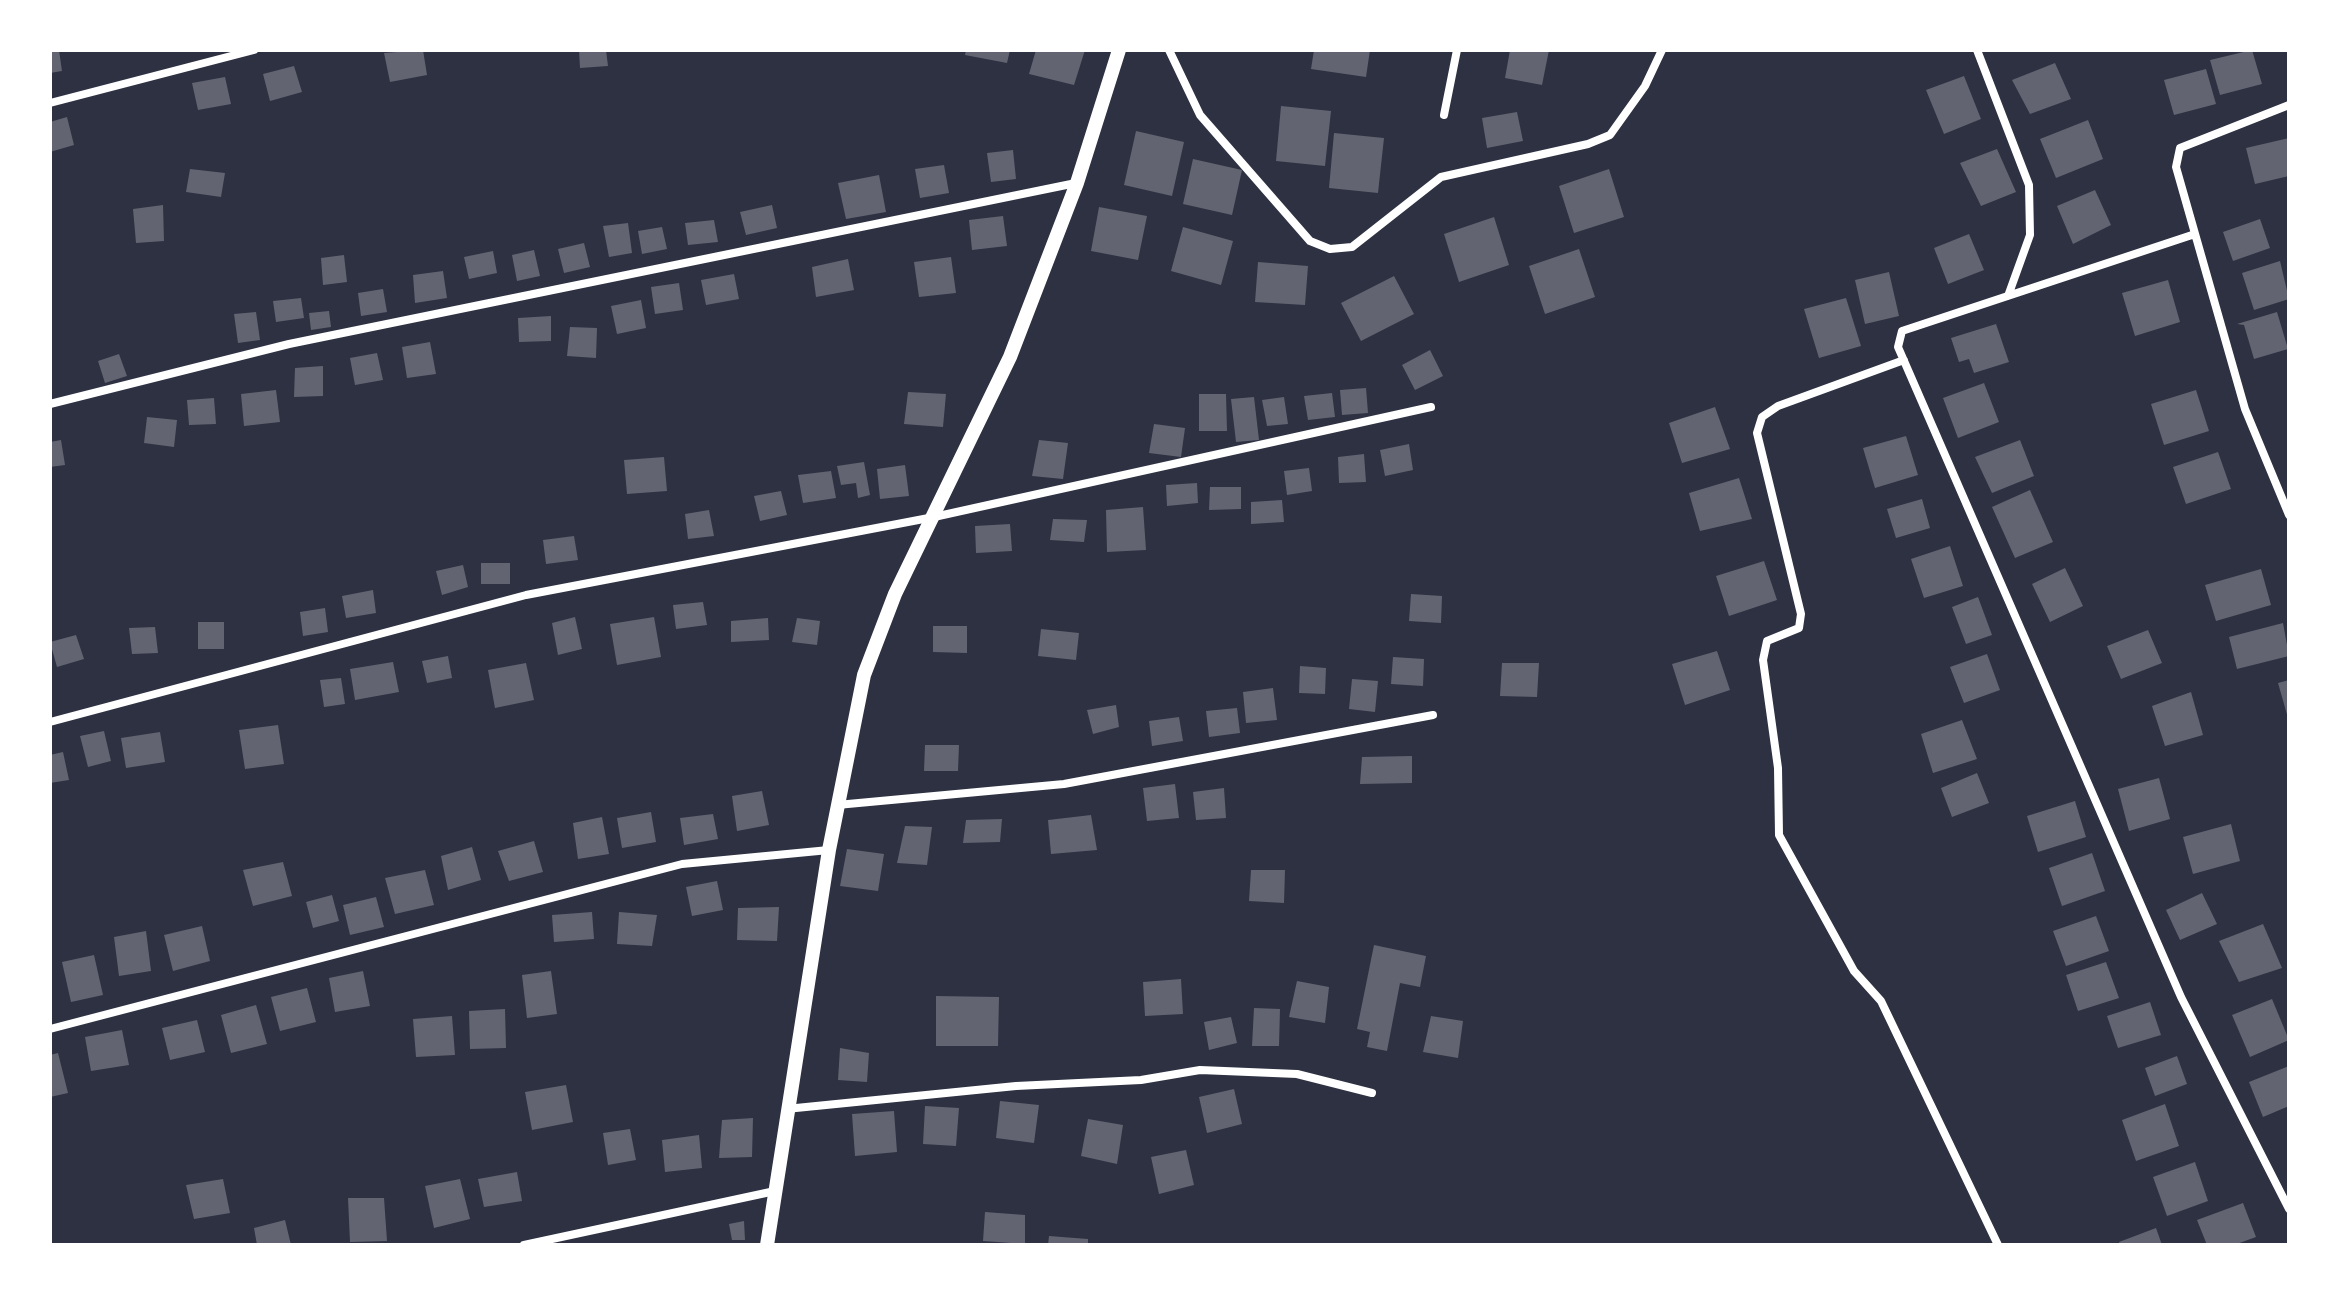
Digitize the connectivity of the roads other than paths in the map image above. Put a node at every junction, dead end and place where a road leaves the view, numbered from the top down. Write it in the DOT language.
graph roads {
  1 [pos="254,50"];
  2 [pos="1119,50"];
  3 [pos="1169,50"];
  4 [pos="1457,50"];
  5 [pos="1662,50"];
  6 [pos="1977,50"];
  7 [pos="50,103"];
  8 [pos="2289,105"];
  9 [pos="1444,115"];
  10 [pos="1077,183"];
  11 [pos="2195,234"];
  12 [pos="2008,296"];
  13 [pos="1904,360"];
  14 [pos="50,404"];
  15 [pos="1431,407"];
  16 [pos="2289,515"];
  17 [pos="934,517"];
  18 [pos="1433,715"];
  19 [pos="50,722"];
  20 [pos="837,805"];
  21 [pos="829,850"];
  22 [pos="50,1029"];
  23 [pos="1372,1093"];
  24 [pos="785,1109"];
  25 [pos="775,1191"];
  26 [pos="2289,1209"];
  27 [pos="524,1245"];
  28 [pos="767,1245"];
  29 [pos="1998,1245"];
  1 -- 7 [label="street"];
  2 -- 10 [label="street"];
  3 -- 5 [label="street"];
  4 -- 9 [label="street"];
  6 -- 12 [label="street"];
  8 -- 11 [label="street"];
  10 -- 14 [label="street"];
  10 -- 17 [label="street"];
  11 -- 12 [label="street"];
  11 -- 16 [label="street"];
  12 -- 13 [label="street"];
  13 -- 26 [label="street"];
  13 -- 29 [label="street"];
  15 -- 17 [label="street"];
  17 -- 19 [label="street"];
  17 -- 20 [label="street"];
  18 -- 20 [label="street"];
  20 -- 21 [label="street"];
  21 -- 22 [label="street"];
  21 -- 24 [label="street"];
  23 -- 24 [label="street"];
  24 -- 25 [label="street"];
  25 -- 27 [label="street"];
  25 -- 28 [label="street"];
}
